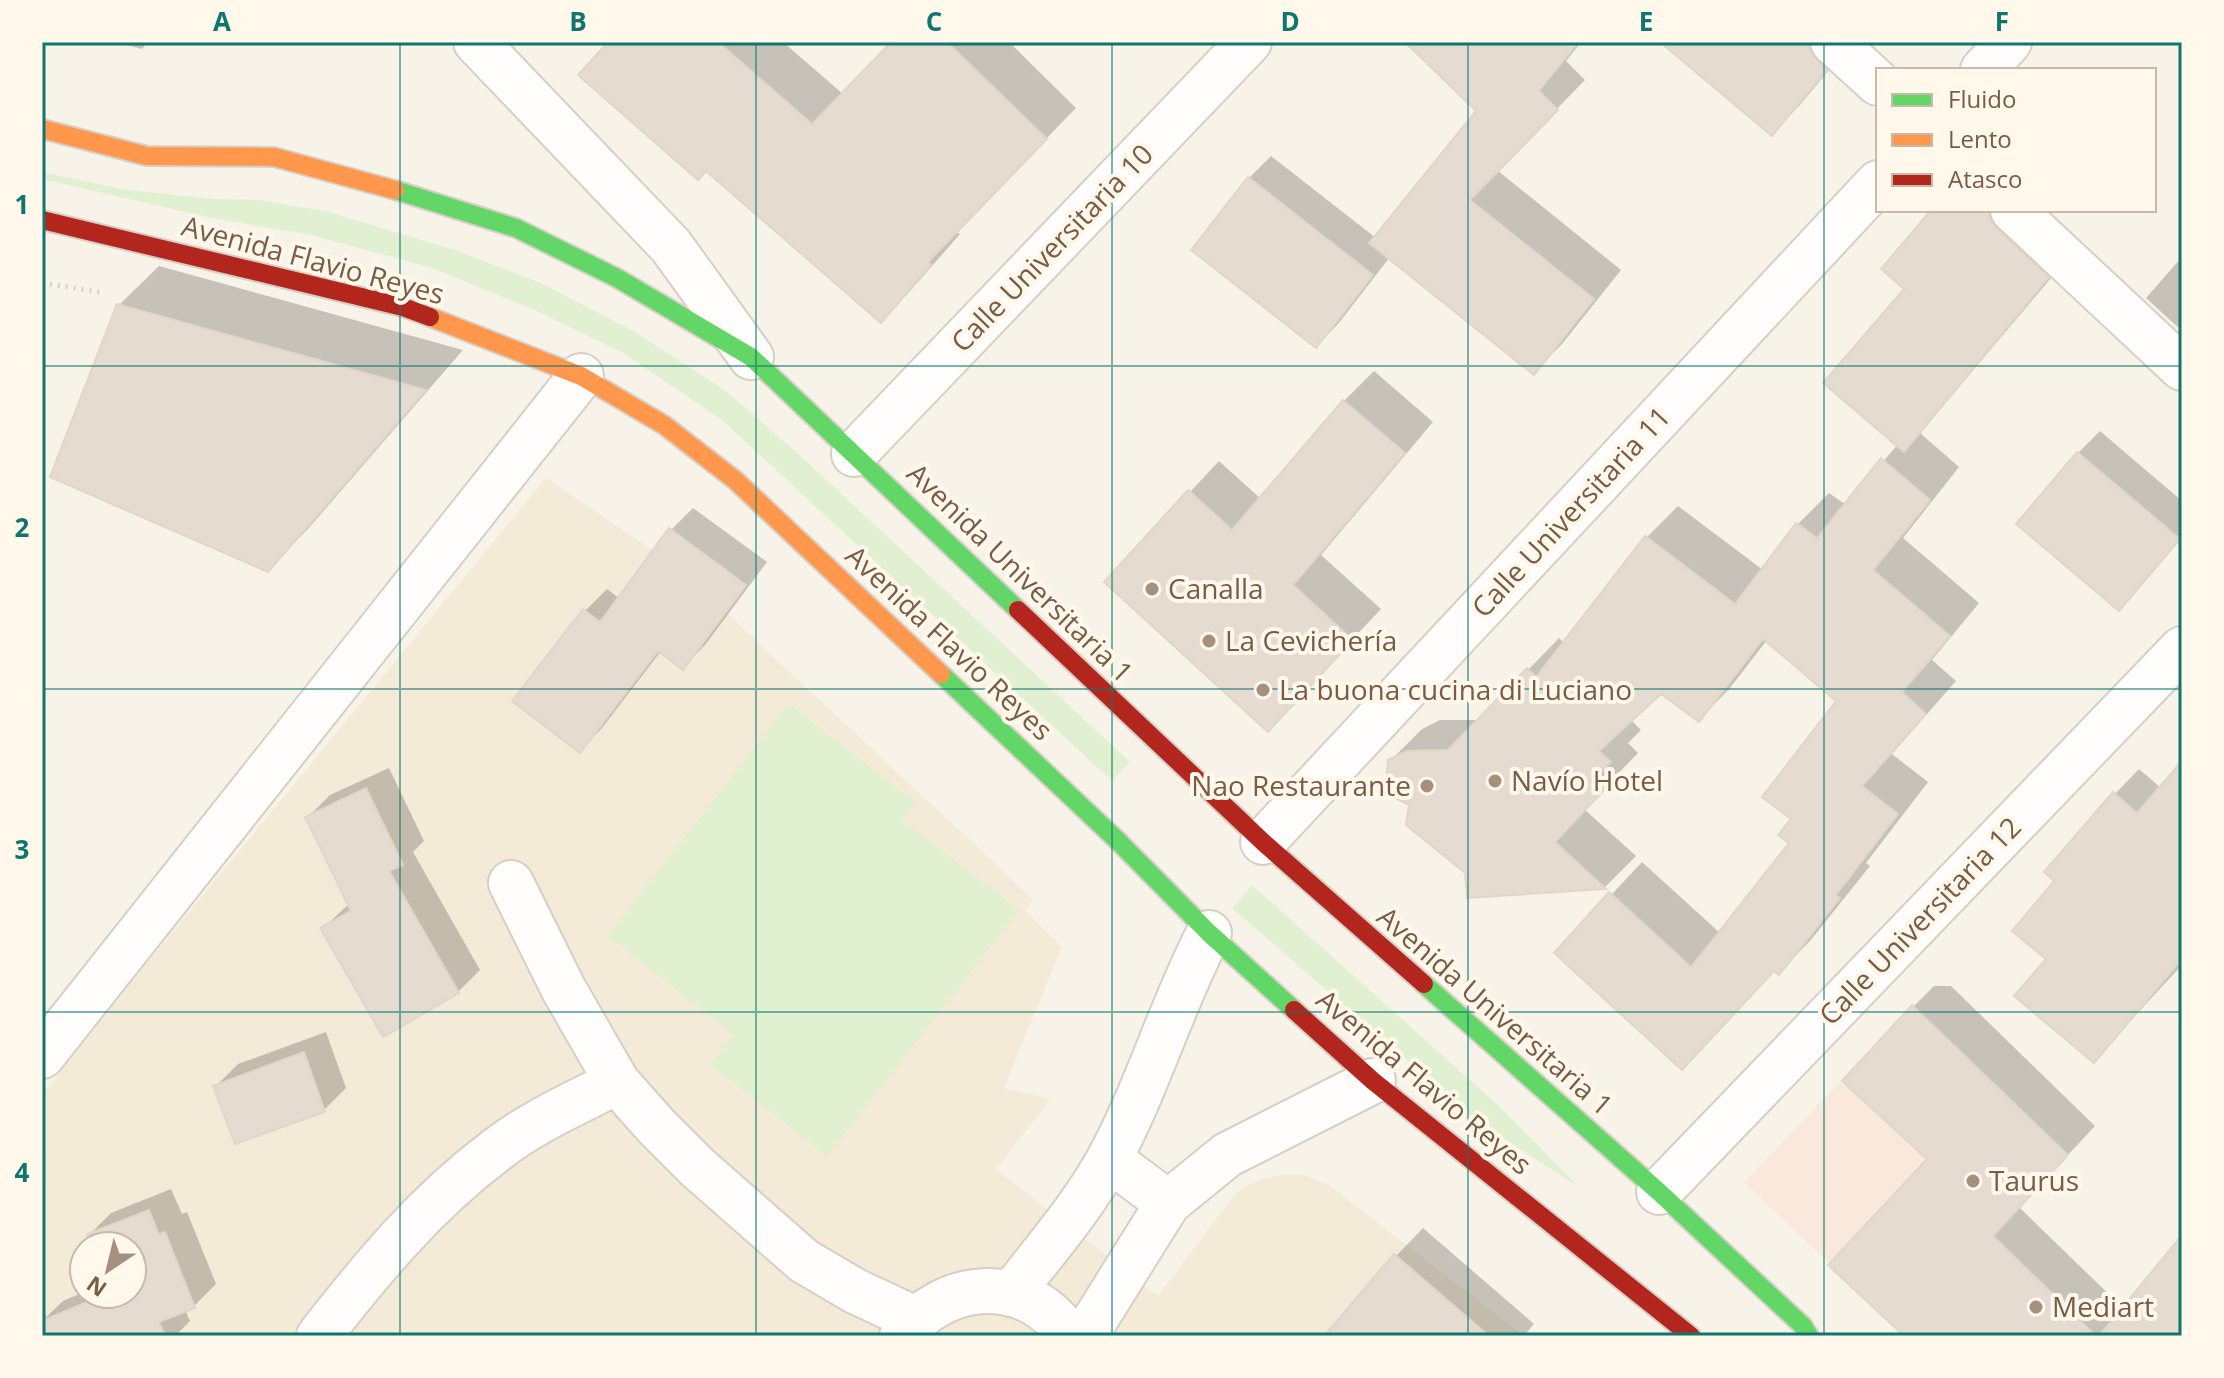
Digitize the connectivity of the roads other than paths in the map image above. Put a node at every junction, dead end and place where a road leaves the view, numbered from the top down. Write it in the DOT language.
graph roads {
  1 [pos="1249,42"];
  2 [pos="1833,42"];
  3 [pos="2009,42"];
  4 [pos="486,45"];
  5 [pos="1985,68"];
  6 [pos="1876,81"];
  7 [pos="42,129"];
  8 [pos="1876,185"];
  9 [pos="2015,212"];
  10 [pos="42,220"];
  11 [pos="751,357"];
  12 [pos="2182,368"];
  13 [pos="581,376"];
  14 [pos="854,454"];
  15 [pos="2182,649"];
  16 [pos="1263,842"];
  17 [pos="511,883"];
  18 [pos="1209,933"];
  19 [pos="42,1056"];
  20 [pos="1373,1081"];
  21 [pos="617,1082"];
  22 [pos="1109,1159"];
  23 [pos="1659,1192"];
  24 [pos="1168,1203"];
  25 [pos="1011,1294"];
  26 [pos="909,1327"];
  27 [pos="319,1336"];
  28 [pos="1069,1336"];
  29 [pos="1085,1336"];
  30 [pos="1691,1336"];
  31 [pos="1809,1336"];
  1 -- 14 [label="street, Calle Universitaria 10"];
  2 -- 6 [label="street"];
  3 -- 5 [label="street"];
  4 -- 11 [label="street"];
  7 -- 11 [label="main road, Avenida Universitaria 1"];
  8 -- 16 [label="street, Calle Universitaria 11"];
  9 -- 12 [label="street"];
  10 -- 13 [label="main road, Avenida Flavio Reyes"];
  11 -- 14 [label="main road, Avenida Universitaria 1"];
  13 -- 18 [label="main road, Avenida Flavio Reyes"];
  13 -- 19 [label="street"];
  14 -- 16 [label="main road, Avenida Universitaria 1"];
  15 -- 23 [label="street, Calle Universitaria 12"];
  16 -- 23 [label="main road, Avenida Universitaria 1"];
  17 -- 21 [label="street"];
  18 -- 20 [label="main road, Avenida Flavio Reyes"];
  18 -- 22 [label="street"];
  20 -- 24 [label="street"];
  20 -- 30 [label="main road, Avenida Flavio Reyes"];
  21 -- 26 [label="street"];
  21 -- 27 [label="street"];
  22 -- 24 [label="street"];
  22 -- 25 [label="street"];
  23 -- 31 [label="main road, Avenida Universitaria 1"];
  24 -- 29 [label="street"];
  25 -- 26 [label="street"];
  25 -- 28 [label="street"];
}
